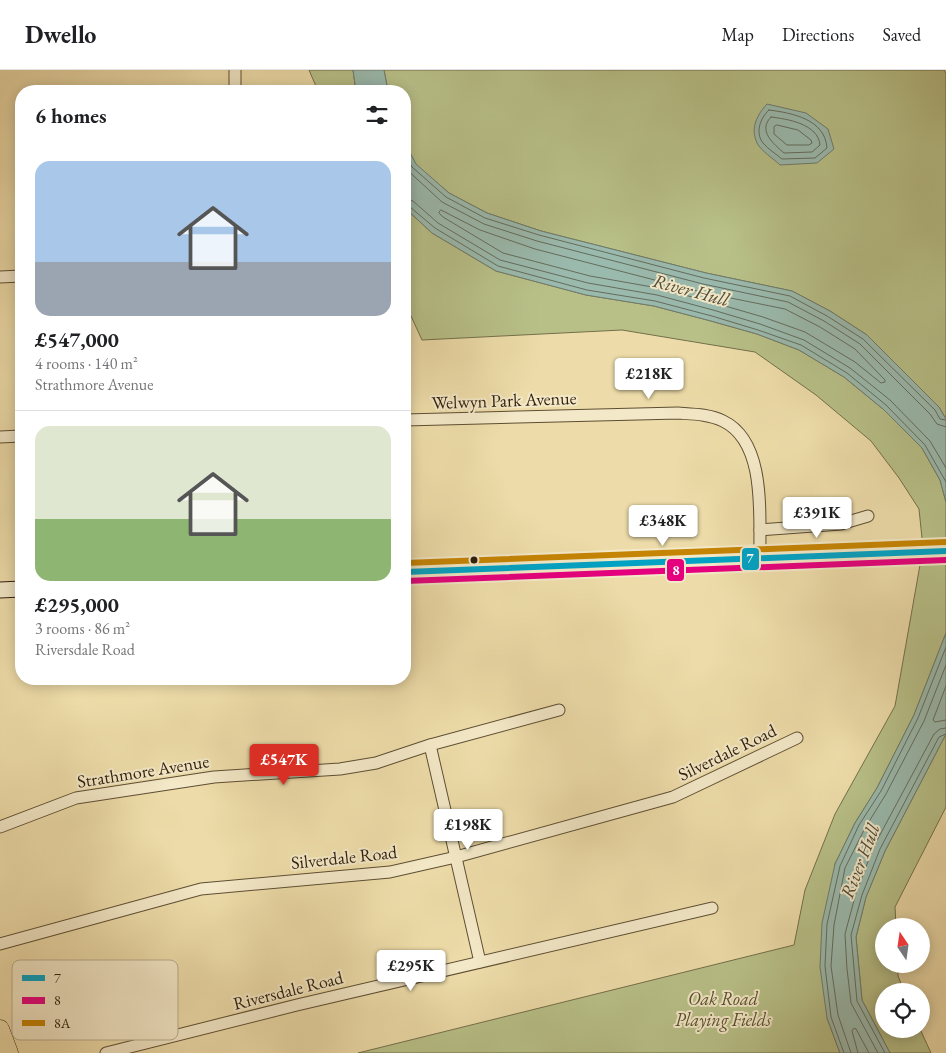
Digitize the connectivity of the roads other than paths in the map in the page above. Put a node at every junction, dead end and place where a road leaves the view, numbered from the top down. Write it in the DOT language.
graph roads {
  1 [pos="236,70"];
  2 [pos="235,85"];
  3 [pos="15,276"];
  4 [pos="0,277"];
  5 [pos="411,420"];
  6 [pos="15,436"];
  7 [pos="0,437"];
  8 [pos="868,516"];
  9 [pos="760,530"];
  10 [pos="946,551"];
  11 [pos="760,558"];
  12 [pos="411,572"];
  13 [pos="15,589"];
  14 [pos="0,590"];
  15 [pos="559,710"];
  16 [pos="797,738"];
  17 [pos="430,745"];
  18 [pos="0,827"];
  19 [pos="456,857"];
  20 [pos="712,908"];
  21 [pos="0,944"];
  22 [pos="480,962"];
  23 [pos="178,1035"];
  24 [pos="158,1040"];
  25 [pos="106,1053"];
  1 -- 2 [label="street"];
  3 -- 4 [label="street"];
  5 -- 9 [label="street, Welwyn Park Avenue"];
  6 -- 7 [label="street"];
  8 -- 9 [label="street"];
  9 -- 11 [label="street, Welwyn Park Avenue"];
  10 -- 11 [label="street"];
  11 -- 12 [label="street"];
  13 -- 14 [label="street"];
  15 -- 17 [label="street, Strathmore Avenue"];
  16 -- 19 [label="street, Silverdale Road"];
  17 -- 18 [label="street, Strathmore Avenue"];
  17 -- 19 [label="street"];
  19 -- 21 [label="street, Silverdale Road"];
  19 -- 22 [label="street"];
  20 -- 22 [label="street, Riversdale Road"];
  22 -- 23 [label="street, Riversdale Road"];
  24 -- 25 [label="street, Riversdale Road"];
}
